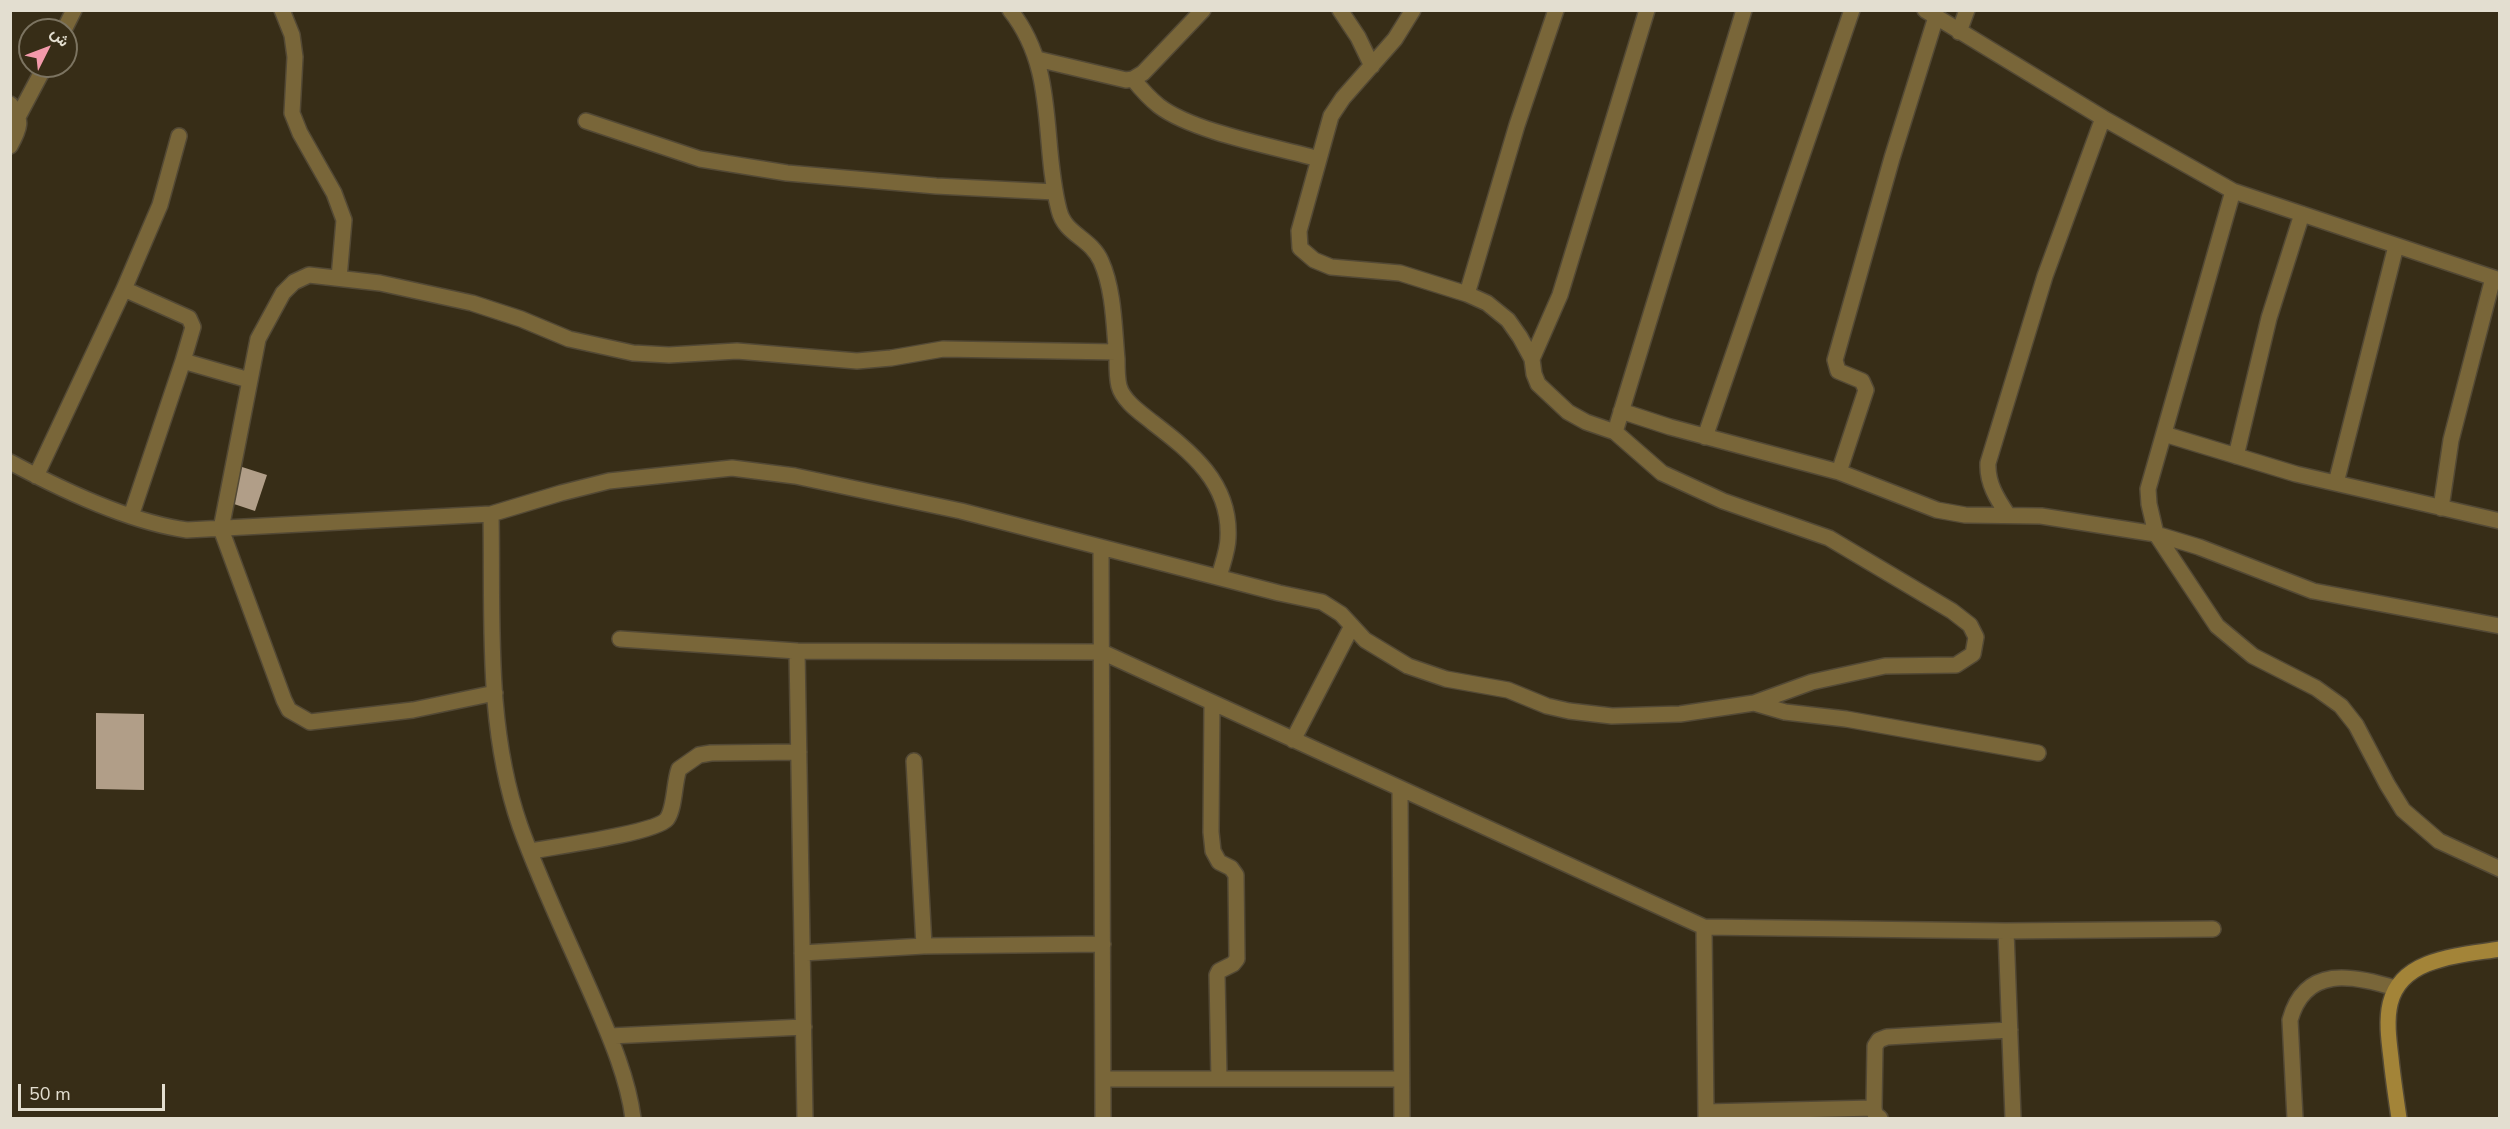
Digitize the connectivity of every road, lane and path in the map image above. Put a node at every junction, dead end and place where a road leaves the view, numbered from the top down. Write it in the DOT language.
graph roads {
  1 [pos="282,10"];
  2 [pos="1010,10"];
  3 [pos="1203,10"];
  4 [pos="1340,10"];
  5 [pos="1413,10"];
  6 [pos="1556,10"];
  7 [pos="1647,10"];
  8 [pos="1744,10"];
  9 [pos="1852,10"];
  10 [pos="1967,10"];
  11 [pos="1930,14"];
  12 [pos="1959,32"];
  13 [pos="1037,59"];
  14 [pos="1372,66"];
  15 [pos="37,78"];
  16 [pos="1133,79"];
  17 [pos="15,110"];
  18 [pos="2103,118"];
  19 [pos="586,121"];
  20 [pos="179,136"];
  21 [pos="10,146"];
  22 [pos="1319,159"];
  23 [pos="2233,191"];
  24 [pos="1055,192"];
  25 [pos="2302,214"];
  26 [pos="2396,246"];
  27 [pos="339,278"];
  28 [pos="2496,279"];
  29 [pos="124,289"];
  30 [pos="1467,294"];
  31 [pos="1116,352"];
  32 [pos="1532,359"];
  33 [pos="183,361"];
  34 [pos="249,380"];
  35 [pos="1621,411"];
  36 [pos="1615,432"];
  37 [pos="2164,434"];
  38 [pos="1705,437"];
  39 [pos="2236,456"];
  40 [pos="10,462"];
  41 [pos="1839,472"];
  42 [pos="36,476"];
  43 [pos="2336,483"];
  44 [pos="2441,508"];
  45 [pos="491,514"];
  46 [pos="2008,515"];
  47 [pos="131,516"];
  48 [pos="2499,521"];
  49 [pos="221,529"];
  50 [pos="2156,534"];
  51 [pos="1101,548"];
  52 [pos="1219,577"];
  53 [pos="1352,626"];
  54 [pos="2499,626"];
  55 [pos="620,639"];
  56 [pos="796,651"];
  57 [pos="1102,652"];
  58 [pos="495,693"];
  59 [pos="1212,703"];
  60 [pos="1754,703"];
  61 [pos="1293,740"];
  62 [pos="799,752"];
  63 [pos="2038,753"];
  64 [pos="914,761"];
  65 [pos="1400,790"];
  66 [pos="531,851"];
  67 [pos="2499,869"];
  68 [pos="1704,927"];
  69 [pos="2213,929"];
  70 [pos="2006,931"];
  71 [pos="1103,944"];
  72 [pos="924,946"];
  73 [pos="2499,949"];
  74 [pos="802,952"];
  75 [pos="2395,988"];
  76 [pos="804,1027"];
  77 [pos="2010,1030"];
  78 [pos="610,1036"];
  79 [pos="1103,1079"];
  80 [pos="1219,1079"];
  81 [pos="1401,1080"];
  82 [pos="1877,1113"];
  83 [pos="1706,1115"];
  84 [pos="633,1119"];
  85 [pos="805,1119"];
  86 [pos="1104,1119"];
  87 [pos="1402,1119"];
  88 [pos="2013,1119"];
  89 [pos="2295,1119"];
  90 [pos="2398,1119"];
  1 -- 27 [label="street"];
  2 -- 13 [label="street"];
  3 -- 16 [label="street"];
  4 -- 14 [label="street"];
  5 -- 14 [label="street"];
  6 -- 30 [label="street"];
  7 -- 32 [label="street"];
  8 -- 35 [label="street"];
  9 -- 38 [label="street"];
  10 -- 12 [label="street"];
  11 -- 12 [label="street"];
  11 -- 41 [label="street"];
  12 -- 18 [label="street"];
  13 -- 16 [label="street"];
  13 -- 24 [label="street"];
  14 -- 22 [label="street"];
  15 -- 17 [label="street"];
  16 -- 22 [label="street"];
  17 -- 21 [label="street"];
  18 -- 23 [label="street"];
  18 -- 46 [label="street"];
  19 -- 24 [label="street"];
  20 -- 29 [label="street"];
  22 -- 30 [label="street"];
  23 -- 25 [label="street"];
  23 -- 37 [label="street"];
  24 -- 31 [label="street"];
  25 -- 26 [label="street"];
  25 -- 39 [label="street"];
  26 -- 28 [label="street"];
  26 -- 43 [label="street"];
  27 -- 31 [label="street"];
  27 -- 34 [label="street"];
  28 -- 44 [label="street"];
  29 -- 33 [label="street"];
  29 -- 42 [label="street"];
  30 -- 32 [label="street"];
  31 -- 52 [label="street"];
  32 -- 36 [label="street"];
  33 -- 34 [label="street"];
  33 -- 47 [label="street"];
  34 -- 49 [label="street"];
  35 -- 36 [label="street"];
  35 -- 38 [label="street"];
  36 -- 60 [label="street"];
  37 -- 39 [label="street"];
  37 -- 50 [label="street"];
  38 -- 41 [label="street"];
  39 -- 43 [label="street"];
  40 -- 42 [label="street"];
  41 -- 46 [label="street"];
  42 -- 47 [label="street"];
  43 -- 44 [label="street"];
  44 -- 48 [label="street"];
  45 -- 49 [label="street"];
  45 -- 51 [label="street"];
  45 -- 58 [label="street"];
  46 -- 50 [label="street"];
  47 -- 49 [label="street"];
  49 -- 58 [label="street"];
  50 -- 54 [label="street"];
  50 -- 67 [label="street"];
  51 -- 52 [label="street"];
  51 -- 57 [label="street"];
  52 -- 53 [label="street"];
  53 -- 60 [label="street"];
  53 -- 61 [label="street"];
  55 -- 56 [label="street"];
  56 -- 57 [label="street"];
  56 -- 62 [label="street"];
  57 -- 59 [label="street"];
  57 -- 71 [label="street"];
  58 -- 66 [label="street"];
  59 -- 61 [label="street"];
  59 -- 80 [label="street"];
  60 -- 63 [label="street"];
  61 -- 65 [label="street"];
  62 -- 66 [label="street"];
  62 -- 74 [label="street"];
  64 -- 72 [label="street"];
  65 -- 68 [label="street"];
  65 -- 81 [label="street"];
  66 -- 78 [label="street"];
  68 -- 70 [label="street"];
  68 -- 83 [label="street"];
  69 -- 70 [label="street"];
  70 -- 77 [label="street"];
  71 -- 72 [label="street"];
  71 -- 79 [label="street"];
  72 -- 74 [label="street"];
  73 -- 75 [label="main road"];
  74 -- 76 [label="street"];
  75 -- 89 [label="street"];
  75 -- 90 [label="main road"];
  76 -- 78 [label="street"];
  76 -- 85 [label="street"];
  77 -- 82 [label="street"];
  77 -- 88 [label="street"];
  78 -- 84 [label="street"];
  79 -- 80 [label="street"];
  79 -- 86 [label="street"];
  80 -- 81 [label="street"];
  81 -- 87 [label="street"];
  82 -- 83 [label="street"];
}
